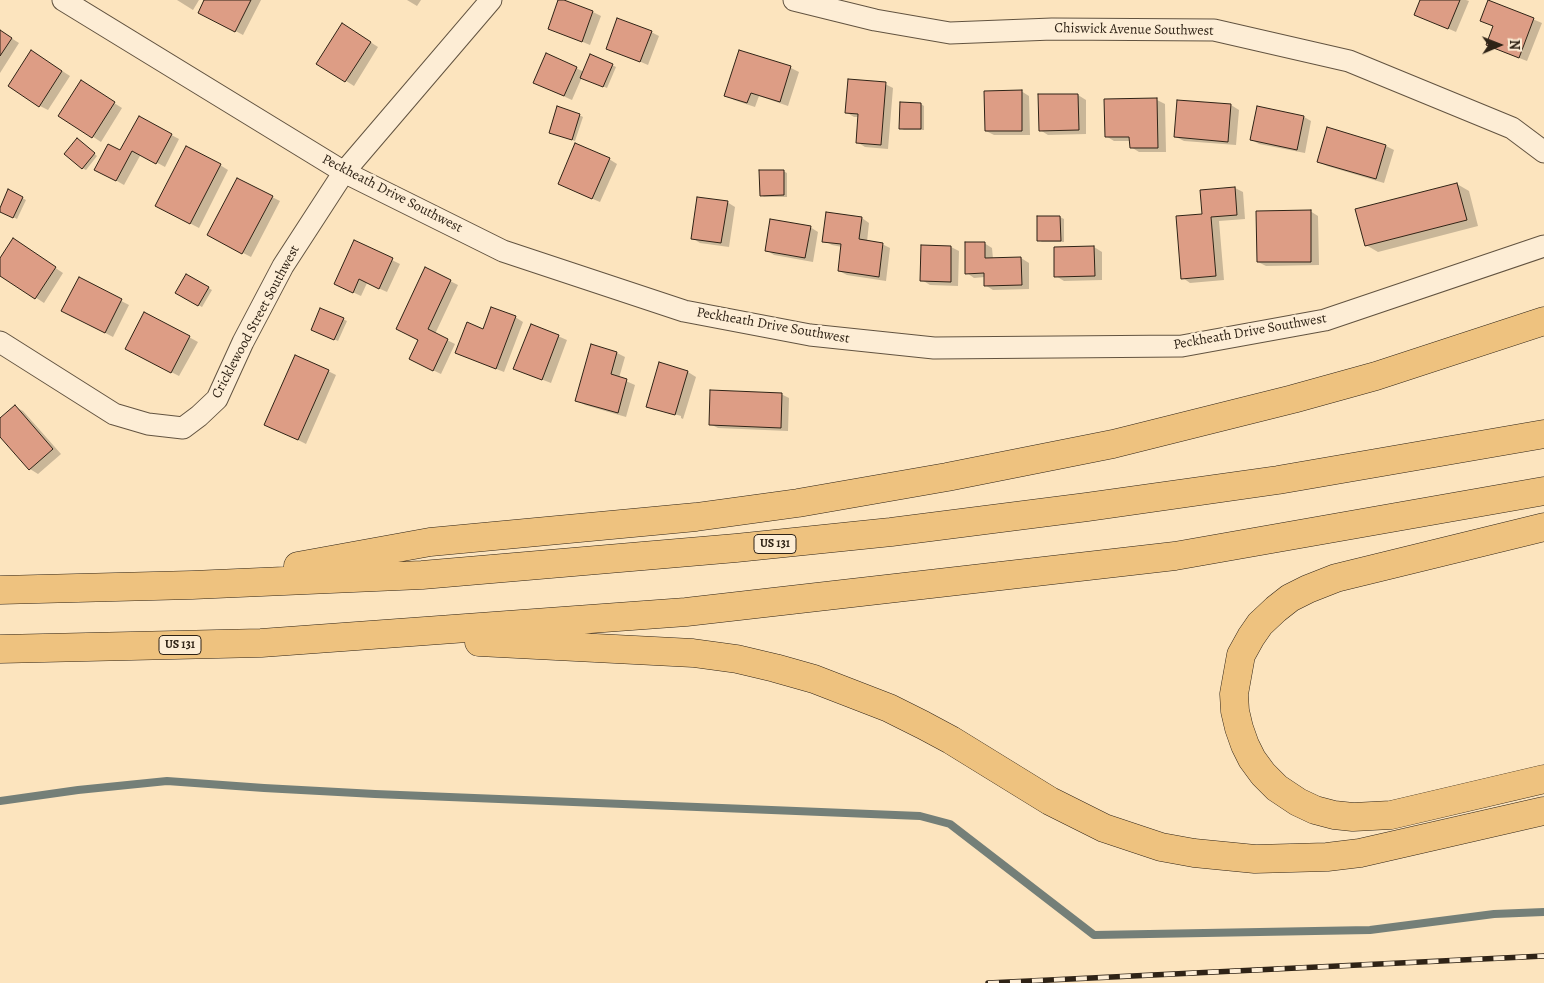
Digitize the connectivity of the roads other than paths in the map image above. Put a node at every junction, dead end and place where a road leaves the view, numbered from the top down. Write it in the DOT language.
graph roads {
  1 [pos="63,0"];
  2 [pos="491,0"];
  3 [pos="794,0"];
  4 [pos="1544,152"];
  5 [pos="344,172"];
  6 [pos="1544,246"];
  7 [pos="1544,321"];
  8 [pos="0,342"];
  9 [pos="1544,434"];
  10 [pos="1544,492"];
  11 [pos="1544,527"];
  12 [pos="192,585"];
  13 [pos="0,590"];
  14 [pos="360,636"];
  15 [pos="0,649"];
  16 [pos="1544,780"];
  17 [pos="1544,811"];
  1 -- 5 [label="street, Peckheath Drive Southwest"];
  2 -- 5 [label="street, Cricklewood Street Southwest"];
  3 -- 4 [label="street, Chiswick Avenue Southwest"];
  5 -- 6 [label="street, Peckheath Drive Southwest"];
  5 -- 8 [label="street, Cricklewood Street Southwest"];
  7 -- 12 [label="highway"];
  9 -- 12 [label="highway, US 131"];
  10 -- 14 [label="highway, US 131"];
  11 -- 16 [label="highway"];
  12 -- 13 [label="highway, US 131"];
  14 -- 15 [label="highway, US 131"];
  14 -- 17 [label="highway"];
}
